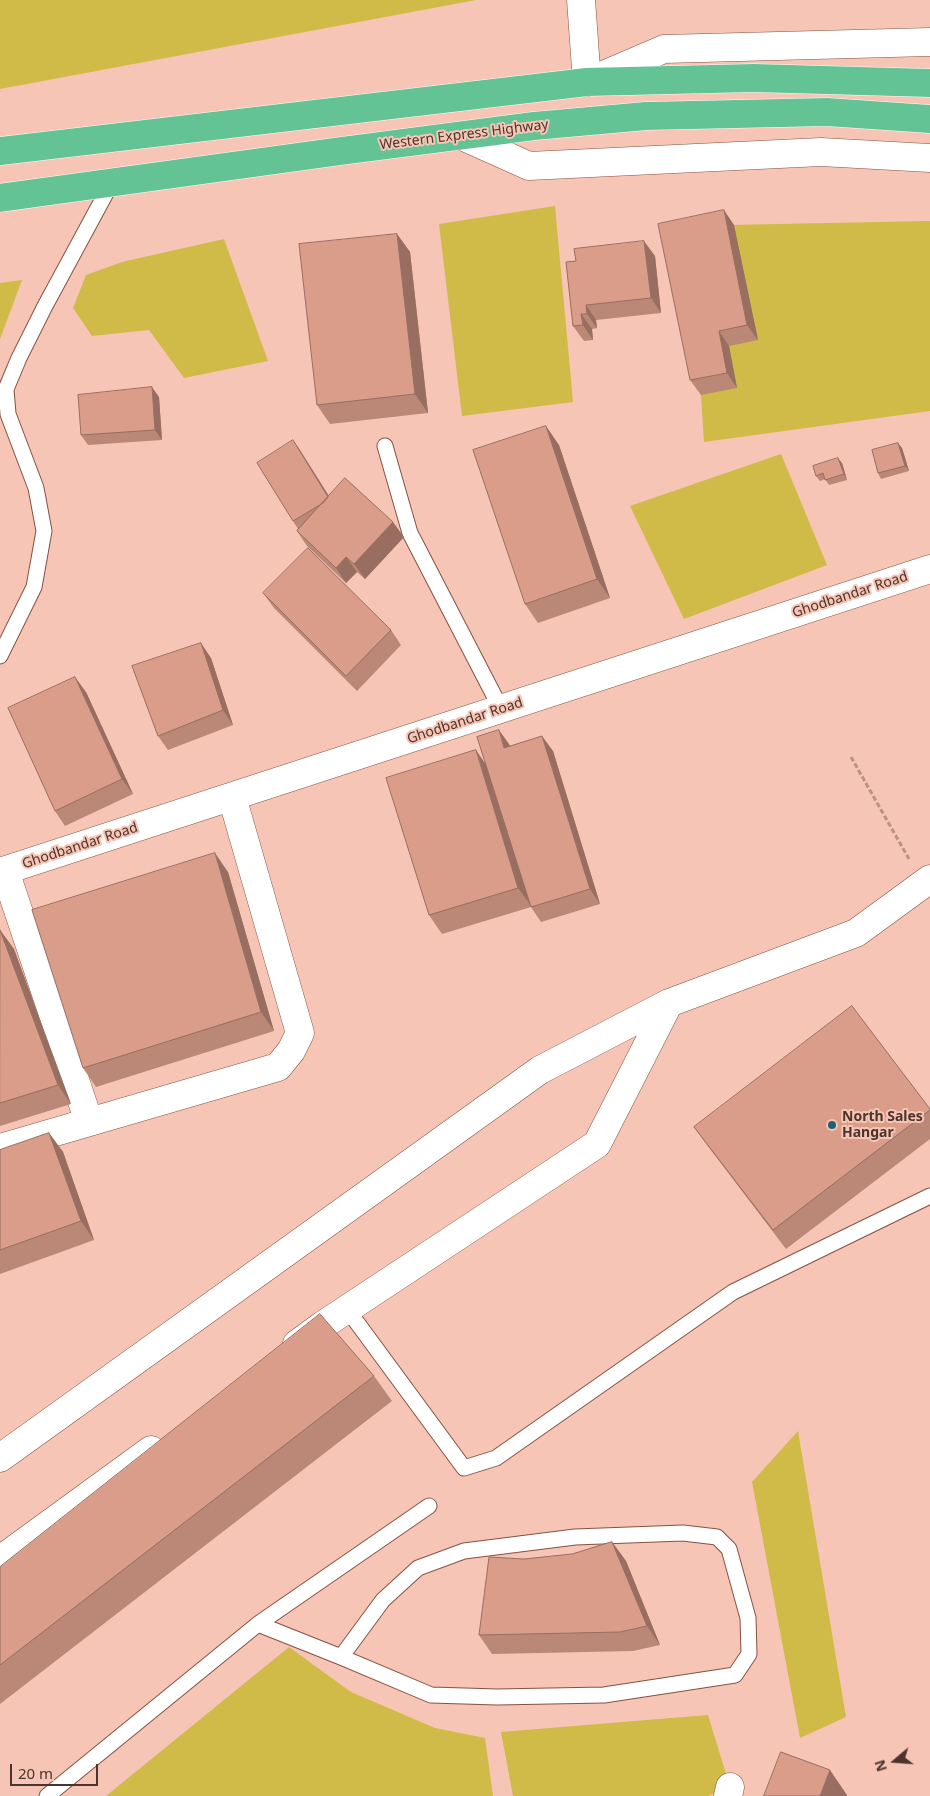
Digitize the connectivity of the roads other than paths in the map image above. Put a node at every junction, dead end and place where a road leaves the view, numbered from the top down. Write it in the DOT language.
graph roads {
  1 [pos="581,0"];
  2 [pos="930,42"];
  3 [pos="587,82"];
  4 [pos="930,83"];
  5 [pos="337,111"];
  6 [pos="930,119"];
  7 [pos="462,136"];
  8 [pos="0,151"];
  9 [pos="341,151"];
  10 [pos="930,158"];
  11 [pos="112,182"];
  12 [pos="0,198"];
  13 [pos="385,446"];
  14 [pos="930,569"];
  15 [pos="0,656"];
  16 [pos="501,709"];
  17 [pos="232,796"];
  18 [pos="3,871"];
  19 [pos="927,881"];
  20 [pos="669,1003"];
  21 [pos="89,1122"];
  22 [pos="0,1148"];
  23 [pos="930,1196"];
  24 [pos="347,1309"];
  25 [pos="274,1360"];
  26 [pos="169,1436"];
  27 [pos="0,1458"];
  28 [pos="429,1506"];
  29 [pos="0,1560"];
  30 [pos="258,1624"];
  31 [pos="341,1657"];
  32 [pos="47,1796"];
  1 -- 3 [label="street"];
  2 -- 3 [label="street"];
  3 -- 4 [label="highway"];
  3 -- 5 [label="highway"];
  5 -- 8 [label="highway"];
  5 -- 9 [label="highway"];
  6 -- 7 [label="highway, Western Express Highway"];
  7 -- 9 [label="highway, Western Express Highway"];
  7 -- 10 [label="street"];
  9 -- 11 [label="highway, Western Express Highway"];
  11 -- 12 [label="highway, Western Express Highway"];
  11 -- 15 [label="lane"];
  13 -- 16 [label="lane"];
  14 -- 16 [label="street, Ghodbandar Road"];
  16 -- 17 [label="street, Ghodbandar Road"];
  17 -- 18 [label="street, Ghodbandar Road"];
  17 -- 21 [label="street"];
  18 -- 21 [label="street"];
  19 -- 20 [label="street"];
  20 -- 24 [label="street"];
  20 -- 27 [label="street"];
  21 -- 22 [label="street"];
  23 -- 24 [label="lane"];
  24 -- 25 [label="street"];
  26 -- 29 [label="street"];
  28 -- 30 [label="lane"];
  30 -- 31 [label="lane"];
  30 -- 32 [label="lane"];
  31 -- 31 [label="lane"];
}
